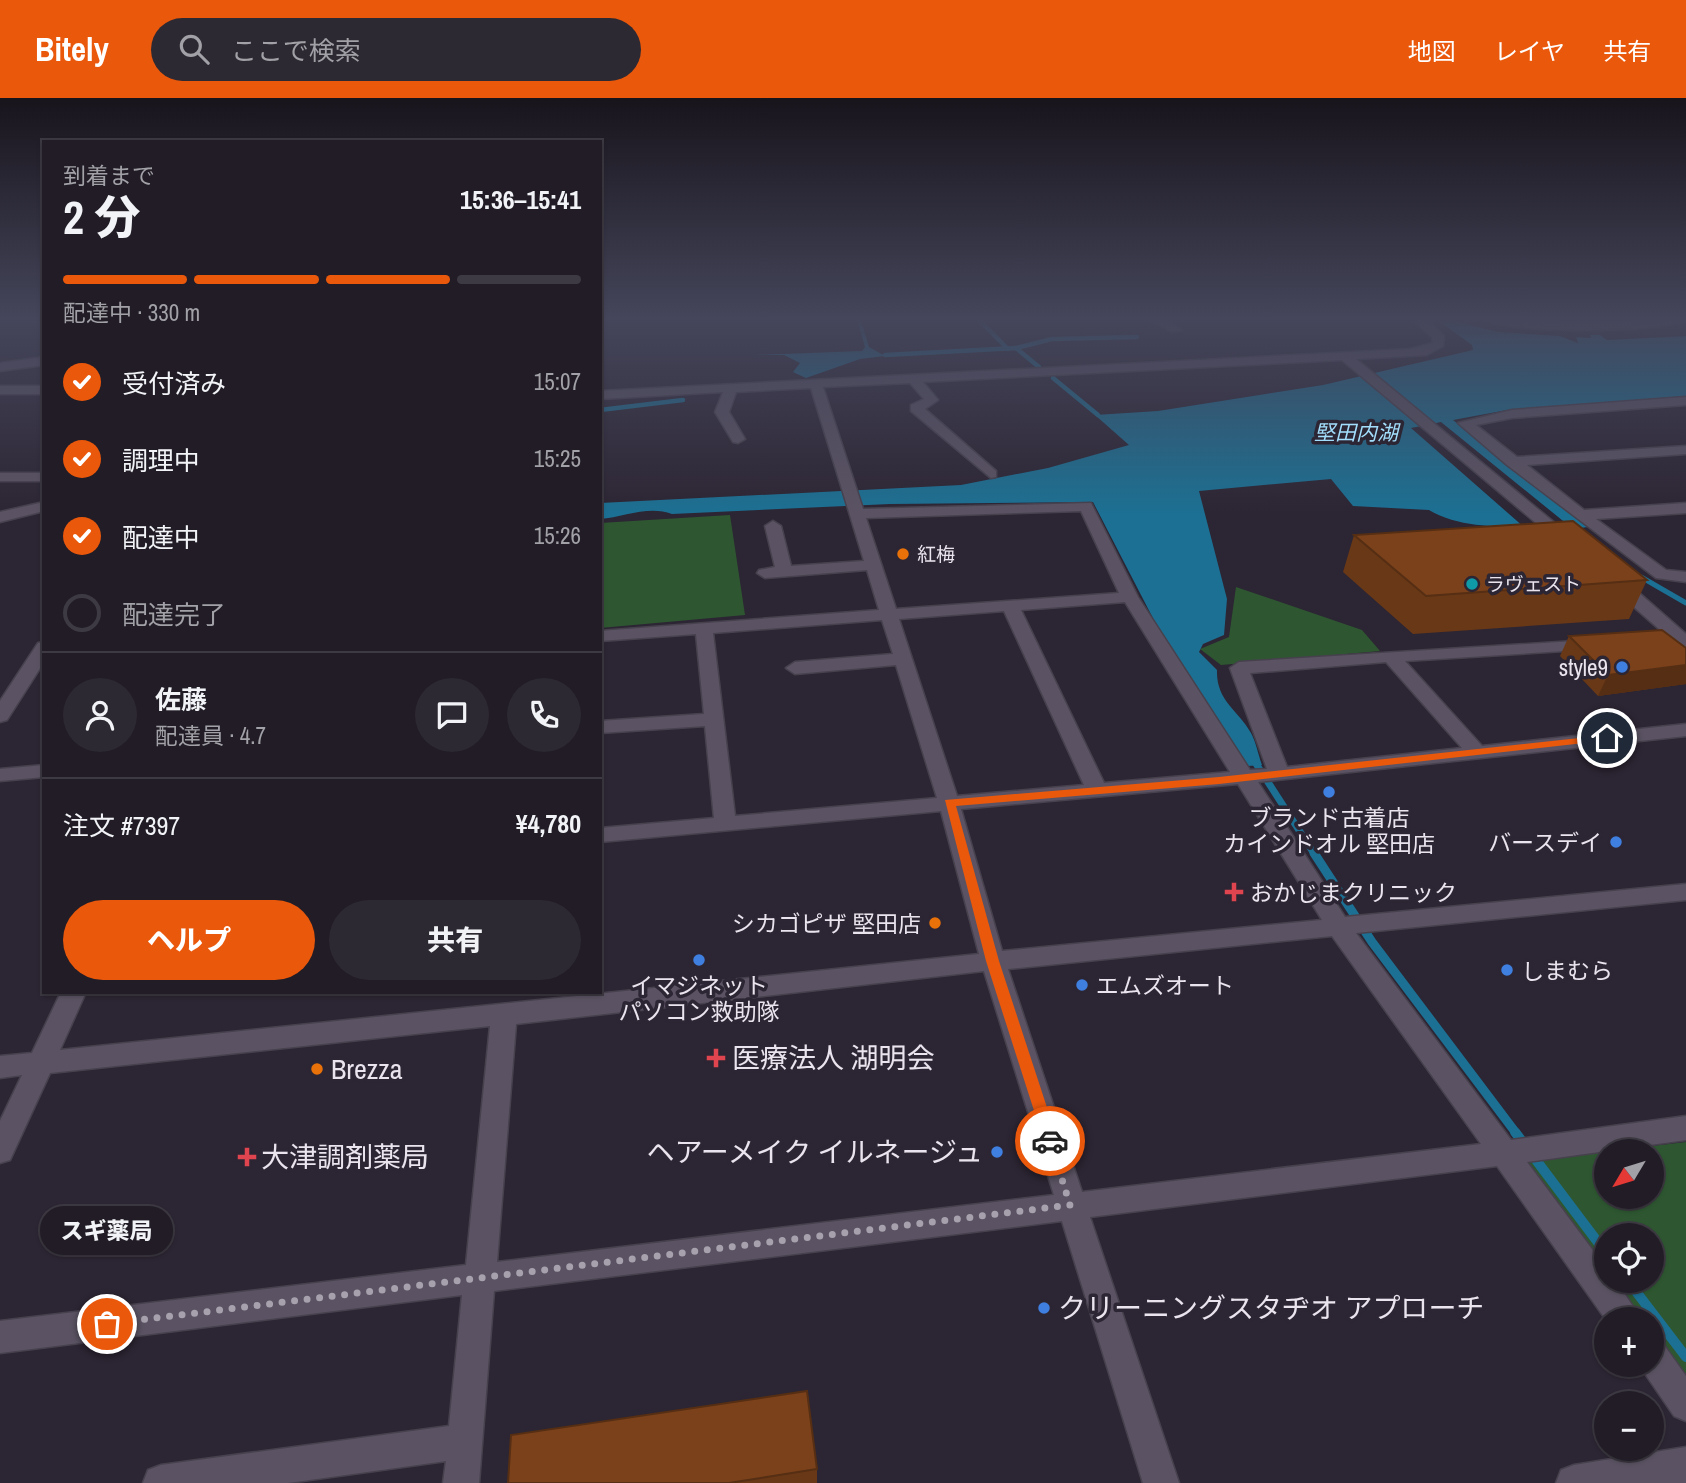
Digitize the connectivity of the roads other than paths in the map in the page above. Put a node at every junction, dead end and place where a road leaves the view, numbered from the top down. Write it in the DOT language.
graph roads {
  1 [pos="816,385"];
  2 [pos="822,385"];
  3 [pos="919,385"];
  4 [pos="1379,385"];
  5 [pos="731,389"];
  6 [pos="0,390"];
  7 [pos="42,390"];
  8 [pos="602,396"];
  9 [pos="1671,401"];
  10 [pos="1686,401"];
  11 [pos="1686,409"];
  12 [pos="738,439"];
  13 [pos="1686,450"];
  14 [pos="1512,462"];
  15 [pos="991,474"];
  16 [pos="0,477"];
  17 [pos="42,477"];
  18 [pos="42,502"];
  19 [pos="1686,508"];
  20 [pos="855,511"];
  21 [pos="1581,515"];
  22 [pos="0,517"];
  23 [pos="773,526"];
  24 [pos="1577,550"];
  25 [pos="872,565"];
  26 [pos="1599,568"];
  27 [pos="784,571"];
  28 [pos="765,573"];
  29 [pos="1686,577"];
  30 [pos="1130,597"];
  31 [pos="1010,605"];
  32 [pos="889,615"];
  33 [pos="704,628"];
  34 [pos="602,636"];
  35 [pos="1685,641"];
  36 [pos="42,650"];
  37 [pos="1391,656"];
  38 [pos="903,659"];
  39 [pos="795,668"];
  40 [pos="0,716"];
  41 [pos="714,719"];
  42 [pos="602,727"];
  43 [pos="1686,730"];
  44 [pos="1476,752"];
  45 [pos="42,771"];
  46 [pos="1279,774"];
  47 [pos="0,775"];
  48 [pos="1243,778"];
  49 [pos="1098,792"];
  50 [pos="949,803"];
  51 [pos="725,824"];
  52 [pos="602,835"];
  53 [pos="1686,892"];
  54 [pos="1339,928"];
  55 [pos="993,961"];
  56 [pos="73,994"];
  57 [pos="504,1015"];
  58 [pos="41,1062"];
  59 [pos="0,1067"];
  60 [pos="1686,1128"];
  61 [pos="0,1151"];
  62 [pos="1506,1153"];
  63 [pos="1070,1205"];
  64 [pos="480,1278"];
  65 [pos="1617,1307"];
  66 [pos="0,1337"];
  67 [pos="1664,1373"];
  68 [pos="1686,1404"];
  69 [pos="465,1441"];
  70 [pos="1686,1465"];
  71 [pos="161,1483"];
  72 [pos="461,1483"];
  73 [pos="1161,1483"];
  74 [pos="1574,1483"];
  1 -- 2 [label="street"];
  1 -- 5 [label="street"];
  1 -- 20 [label="street"];
  3 -- 15 [label="street"];
  4 -- 24 [label="street"];
  5 -- 8 [label="street"];
  5 -- 12 [label="street"];
  6 -- 7 [label="street"];
  9 -- 10 [label="street"];
  9 -- 11 [label="street"];
  9 -- 14 [label="street"];
  13 -- 14 [label="street"];
  14 -- 21 [label="street"];
  16 -- 17 [label="street"];
  18 -- 22 [label="street"];
  19 -- 21 [label="street"];
  20 -- 25 [label="street"];
  20 -- 30 [label="street"];
  21 -- 29 [label="street"];
  23 -- 27 [label="street"];
  25 -- 27 [label="street"];
  25 -- 32 [label="street"];
  26 -- 35 [label="street"];
  27 -- 28 [label="street"];
  30 -- 31 [label="street"];
  30 -- 48 [label="street"];
  31 -- 32 [label="street"];
  31 -- 49 [label="street"];
  32 -- 33 [label="street"];
  32 -- 38 [label="street"];
  33 -- 34 [label="street"];
  33 -- 41 [label="street"];
  35 -- 37 [label="street"];
  36 -- 40 [label="street"];
  37 -- 44 [label="street"];
  37 -- 46 [label="street"];
  38 -- 39 [label="street"];
  38 -- 50 [label="street"];
  41 -- 42 [label="street"];
  41 -- 51 [label="street"];
  43 -- 44 [label="street"];
  44 -- 46 [label="street"];
  45 -- 47 [label="street"];
  46 -- 48 [label="street"];
  48 -- 49 [label="street"];
  48 -- 54 [label="street"];
  49 -- 50 [label="street"];
  50 -- 51 [label="street"];
  50 -- 55 [label="street"];
  51 -- 52 [label="street"];
  53 -- 54 [label="street"];
  54 -- 55 [label="street"];
  54 -- 62 [label="street"];
  55 -- 57 [label="street"];
  55 -- 63 [label="street"];
  56 -- 58 [label="street"];
  57 -- 58 [label="street"];
  57 -- 64 [label="street"];
  58 -- 59 [label="street"];
  58 -- 61 [label="street"];
  60 -- 62 [label="street"];
  62 -- 63 [label="street"];
  62 -- 65 [label="street"];
  63 -- 64 [label="street"];
  63 -- 73 [label="street"];
  64 -- 66 [label="street"];
  64 -- 69 [label="street"];
  67 -- 68 [label="street"];
  69 -- 71 [label="street"];
  69 -- 72 [label="street"];
  70 -- 74 [label="street"];
}
